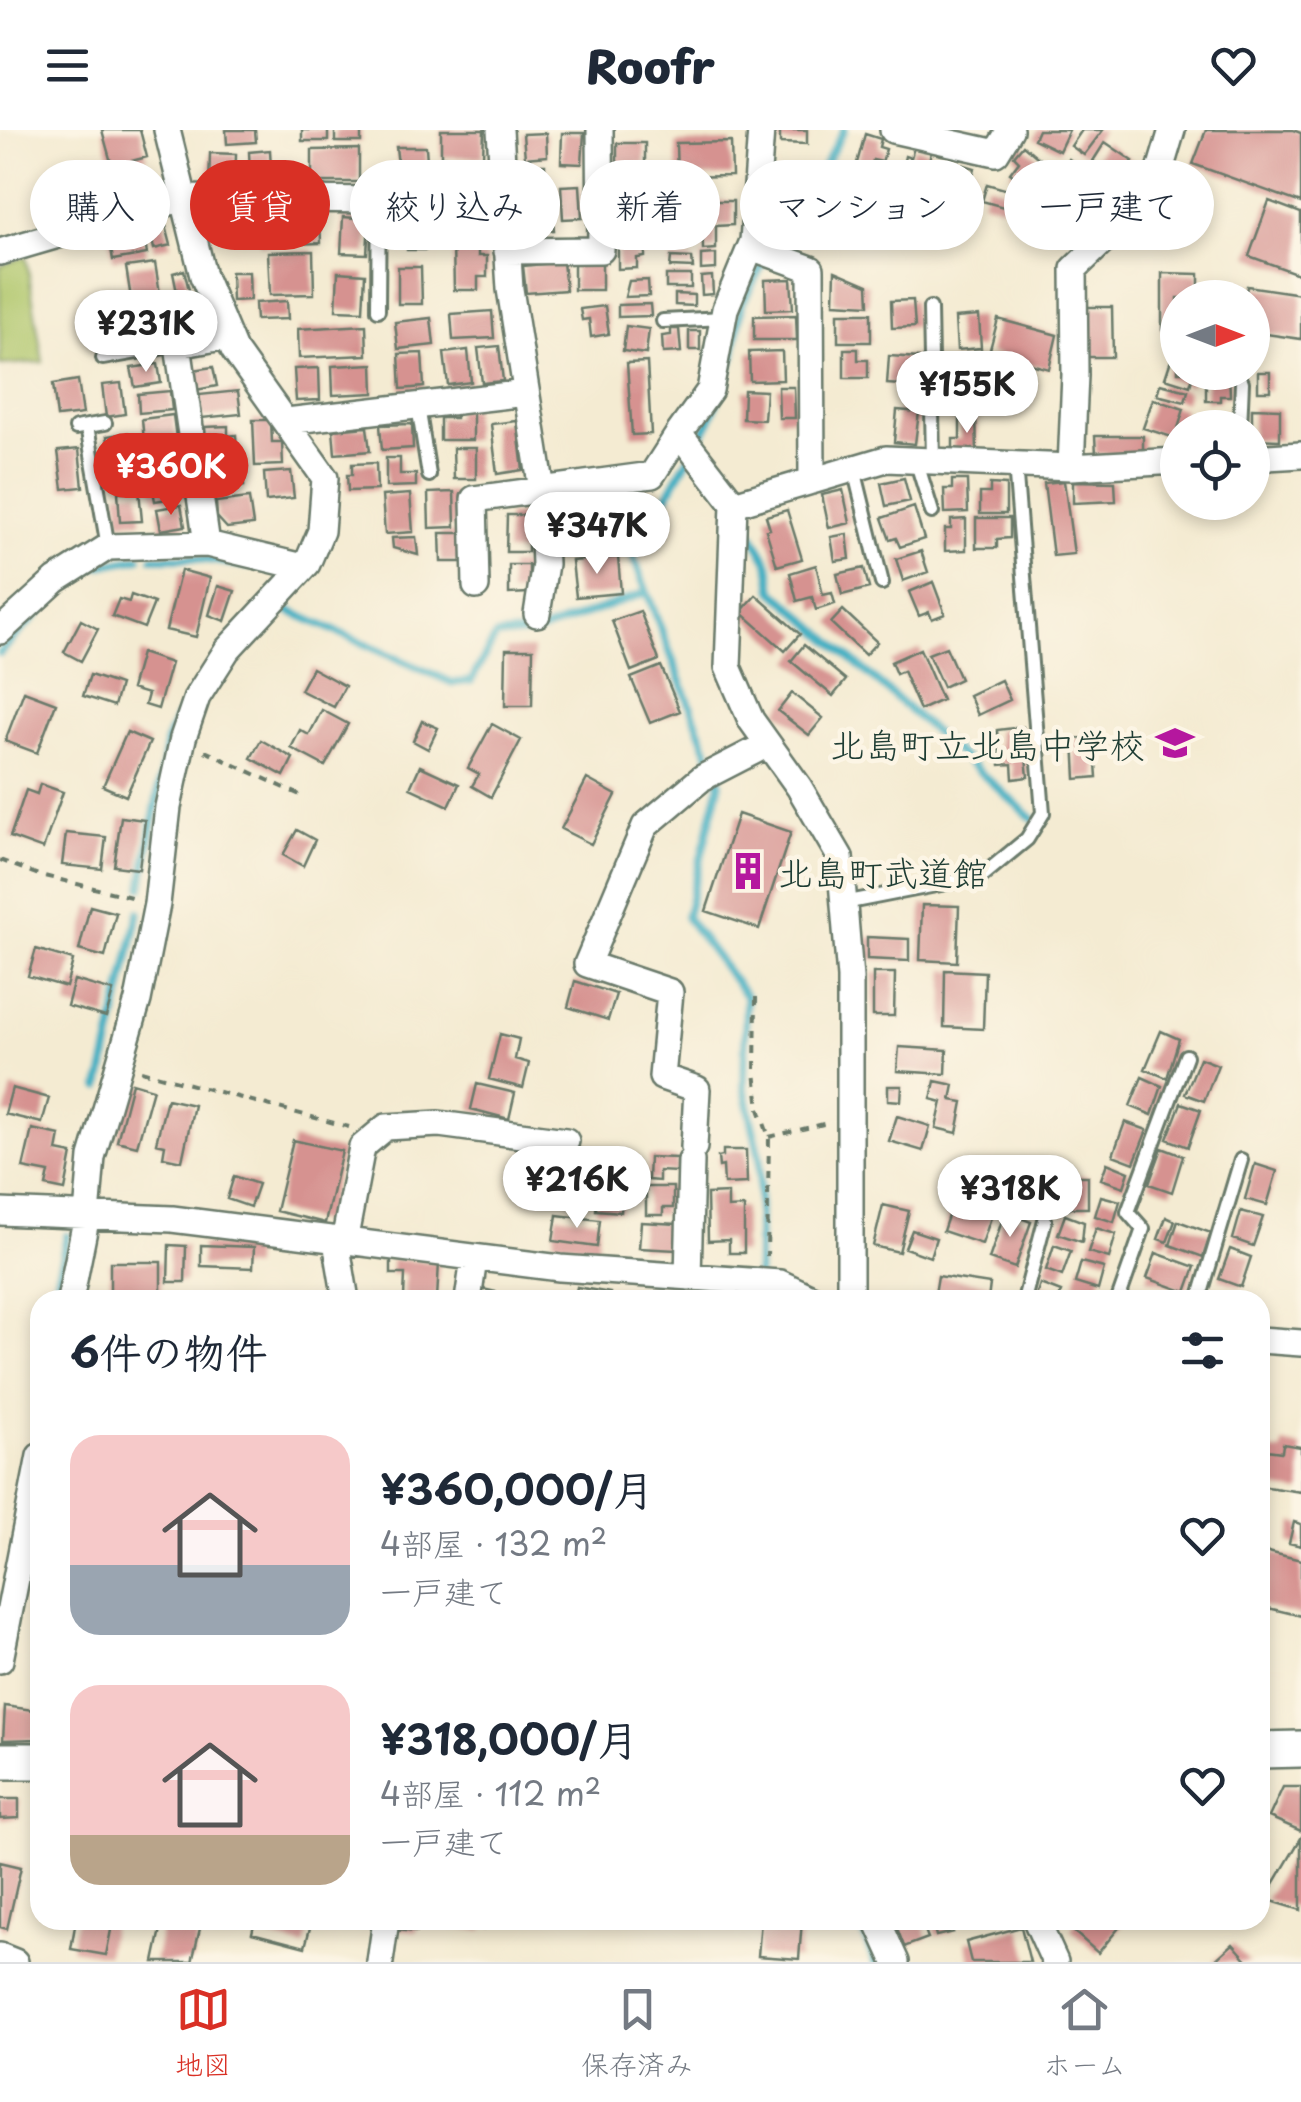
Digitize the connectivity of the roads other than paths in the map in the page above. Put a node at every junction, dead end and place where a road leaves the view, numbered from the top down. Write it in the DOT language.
graph roads {
  1 [pos="167,130"];
  2 [pos="500,130"];
  3 [pos="600,130"];
  4 [pos="761,130"];
  5 [pos="895,130"];
  6 [pos="1010,130"];
  7 [pos="1172,130"];
  8 [pos="759,160"];
  9 [pos="350,191"];
  10 [pos="184,198"];
  11 [pos="378,250"];
  12 [pos="751,250"];
  13 [pos="760,250"];
  14 [pos="507,251"];
  15 [pos="0,252"];
  16 [pos="930,308"];
  17 [pos="378,310"];
  18 [pos="724,318"];
  19 [pos="663,321"];
  20 [pos="228,336"];
  21 [pos="178,345"];
  22 [pos="103,358"];
  23 [pos="526,393"];
  24 [pos="418,406"];
  25 [pos="288,421"];
  26 [pos="105,423"];
  27 [pos="678,433"];
  28 [pos="1301,455"];
  29 [pos="1270,457"];
  30 [pos="924,460"];
  31 [pos="1160,463"];
  32 [pos="1015,464"];
  33 [pos="1071,467"];
  34 [pos="854,468"];
  35 [pos="429,474"];
  36 [pos="812,482"];
  37 [pos="542,490"];
  38 [pos="734,504"];
  39 [pos="932,512"];
  40 [pos="207,544"];
  41 [pos="108,547"];
  42 [pos="303,568"];
  43 [pos="882,582"];
  44 [pos="476,586"];
  45 [pos="537,614"];
  46 [pos="0,632"];
  47 [pos="768,744"];
  48 [pos="844,903"];
  49 [pos="1186,1056"];
  50 [pos="566,1141"];
  51 [pos="1241,1160"];
  52 [pos="0,1212"];
  53 [pos="87,1216"];
  54 [pos="1045,1220"];
  55 [pos="340,1242"];
  56 [pos="474,1259"];
  57 [pos="688,1277"];
  58 [pos="72,1290"];
  59 [pos="345,1290"];
  60 [pos="469,1290"];
  61 [pos="761,1290"];
  62 [pos="768,1290"];
  63 [pos="796,1290"];
  64 [pos="850,1290"];
  65 [pos="1027,1290"];
  66 [pos="1122,1290"];
  67 [pos="1202,1290"];
  68 [pos="1270,1340"];
  69 [pos="1301,1343"];
  70 [pos="30,1507"];
  71 [pos="0,1660"];
  72 [pos="1301,1749"];
  73 [pos="1270,1750"];
  74 [pos="0,1761"];
  75 [pos="30,1761"];
  76 [pos="385,1930"];
  77 [pos="882,1930"];
  78 [pos="1041,1930"];
  79 [pos="0,1956"];
  80 [pos="16,1962"];
  81 [pos="380,1962"];
  82 [pos="896,1962"];
  83 [pos="1055,1962"];
  1 -- 10 [label="street"];
  2 -- 14 [label="street"];
  3 -- 14 [label="street"];
  4 -- 8 [label="street"];
  5 -- 6 [label="street"];
  7 -- 33 [label="street"];
  9 -- 10 [label="street"];
  10 -- 15 [label="street"];
  10 -- 20 [label="street"];
  11 -- 17 [label="lane"];
  12 -- 18 [label="street"];
  13 -- 36 [label="street"];
  14 -- 23 [label="street"];
  16 -- 30 [label="lane"];
  18 -- 19 [label="lane"];
  18 -- 27 [label="street"];
  20 -- 21 [label="street"];
  20 -- 25 [label="street"];
  21 -- 22 [label="lane"];
  21 -- 40 [label="street"];
  23 -- 24 [label="street"];
  23 -- 37 [label="street"];
  24 -- 25 [label="street"];
  24 -- 35 [label="lane"];
  25 -- 42 [label="street"];
  26 -- 41 [label="lane"];
  27 -- 37 [label="street"];
  27 -- 38 [label="street"];
  28 -- 29 [label="street"];
  30 -- 32 [label="street"];
  30 -- 34 [label="street"];
  30 -- 39 [label="lane"];
  31 -- 33 [label="street"];
  32 -- 33 [label="street"];
  32 -- 48 [label="lane"];
  34 -- 36 [label="street"];
  34 -- 43 [label="lane"];
  36 -- 38 [label="street"];
  37 -- 44 [label="street"];
  37 -- 45 [label="street"];
  38 -- 47 [label="street"];
  40 -- 41 [label="street"];
  40 -- 42 [label="street"];
  41 -- 46 [label="street"];
  42 -- 53 [label="street"];
  47 -- 48 [label="street"];
  47 -- 57 [label="street"];
  48 -- 64 [label="street"];
  49 -- 66 [label="lane"];
  50 -- 55 [label="street"];
  51 -- 67 [label="lane"];
  52 -- 53 [label="street"];
  53 -- 55 [label="street"];
  53 -- 58 [label="street"];
  54 -- 65 [label="lane"];
  55 -- 56 [label="street"];
  55 -- 59 [label="street"];
  56 -- 57 [label="street"];
  56 -- 60 [label="street"];
  57 -- 61 [label="street"];
  62 -- 63 [label="street"];
  68 -- 69 [label="street"];
  70 -- 71 [label="street"];
  72 -- 73 [label="street"];
  74 -- 75 [label="street"];
  76 -- 81 [label="street"];
  77 -- 82 [label="street"];
  78 -- 83 [label="street"];
  79 -- 80 [label="street"];
}
